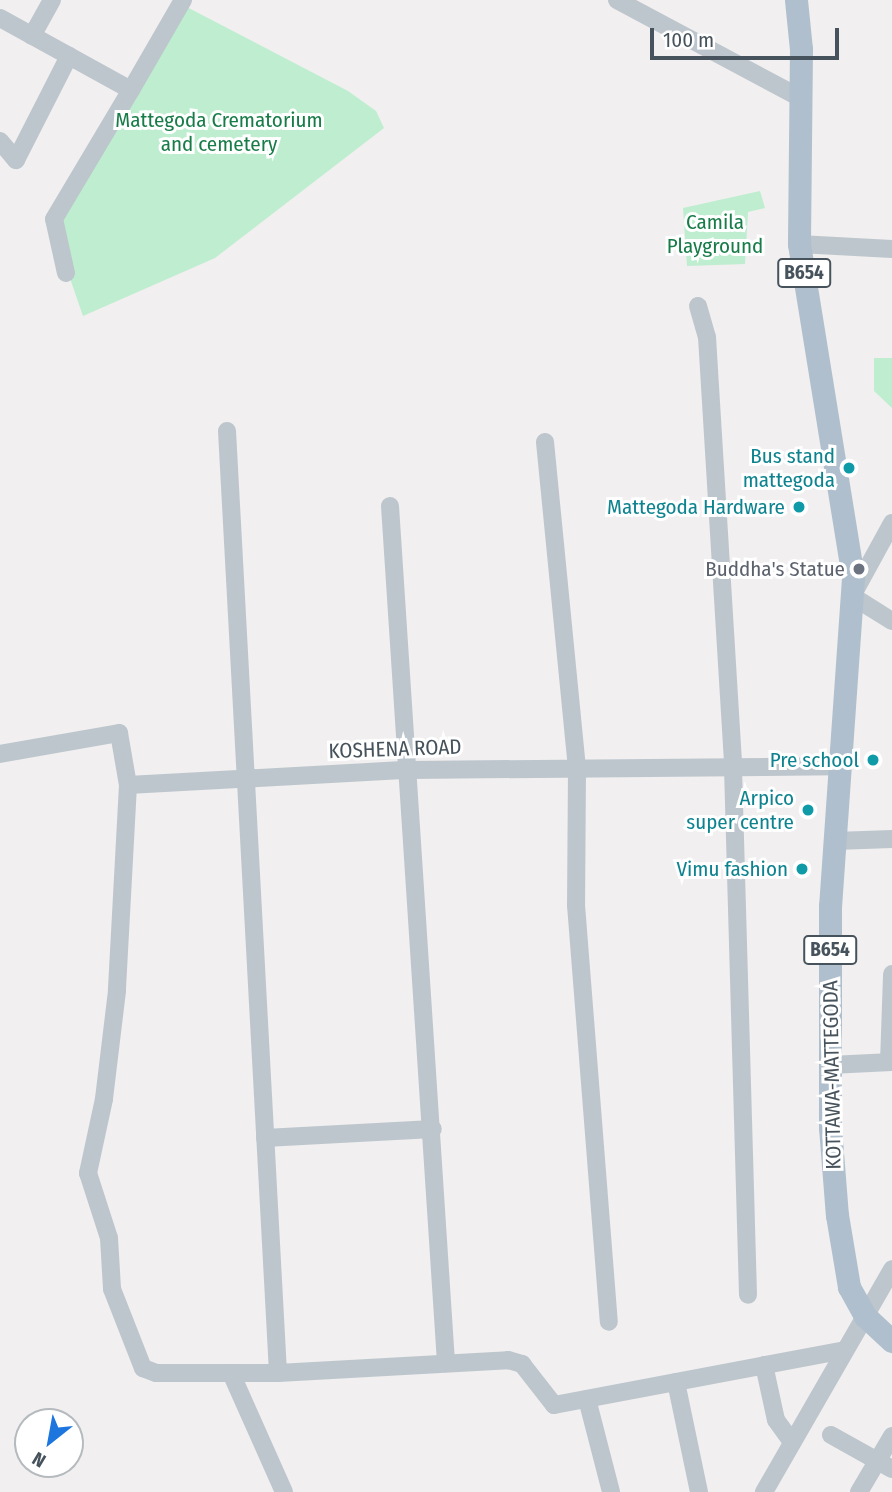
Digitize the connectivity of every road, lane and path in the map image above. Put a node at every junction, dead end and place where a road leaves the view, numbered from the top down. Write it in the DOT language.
graph roads {
  1 [pos="52,0"];
  2 [pos="183,0"];
  3 [pos="617,0"];
  4 [pos="796,0"];
  5 [pos="0,18"];
  6 [pos="32,36"];
  7 [pos="69,56"];
  8 [pos="131,90"];
  9 [pos="799,97"];
  10 [pos="0,141"];
  11 [pos="799,243"];
  12 [pos="892,249"];
  13 [pos="66,273"];
  14 [pos="698,306"];
  15 [pos="227,431"];
  16 [pos="545,442"];
  17 [pos="390,506"];
  18 [pos="892,525"];
  19 [pos="852,596"];
  20 [pos="892,621"];
  21 [pos="0,754"];
  22 [pos="837,766"];
  23 [pos="577,768"];
  24 [pos="733,768"];
  25 [pos="408,770"];
  26 [pos="246,779"];
  27 [pos="128,785"];
  28 [pos="892,839"];
  29 [pos="835,841"];
  30 [pos="892,974"];
  31 [pos="890,1062"];
  32 [pos="830,1065"];
  33 [pos="433,1129"];
  34 [pos="265,1138"];
  35 [pos="892,1269"];
  36 [pos="748,1295"];
  37 [pos="865,1316"];
  38 [pos="609,1322"];
  39 [pos="892,1341"];
  40 [pos="844,1350"];
  41 [pos="446,1363"];
  42 [pos="764,1365"];
  43 [pos="230,1373"];
  44 [pos="278,1373"];
  45 [pos="676,1382"];
  46 [pos="587,1399"];
  47 [pos="831,1435"];
  48 [pos="892,1436"];
  49 [pos="792,1442"];
  50 [pos="885,1465"];
  51 [pos="284,1492"];
  52 [pos="611,1492"];
  53 [pos="699,1492"];
  54 [pos="764,1492"];
  55 [pos="859,1492"];
  1 -- 6 [label="street"];
  2 -- 8 [label="street"];
  3 -- 9 [label="street"];
  4 -- 9 [label="main road, KOTTAWA-MATTEGODA / B654"];
  5 -- 6 [label="street"];
  6 -- 7 [label="street"];
  7 -- 8 [label="street"];
  7 -- 10 [label="street"];
  8 -- 13 [label="street"];
  9 -- 11 [label="main road, KOTTAWA-MATTEGODA / B654"];
  11 -- 12 [label="street"];
  11 -- 19 [label="main road, KOTTAWA-MATTEGODA / B654"];
  14 -- 24 [label="street"];
  15 -- 26 [label="street"];
  16 -- 23 [label="street"];
  17 -- 25 [label="street"];
  18 -- 19 [label="street"];
  19 -- 20 [label="street"];
  19 -- 22 [label="main road, KOTTAWA-MATTEGODA / B654"];
  21 -- 27 [label="street"];
  22 -- 24 [label="street, KOSHENA ROAD"];
  22 -- 29 [label="main road, KOTTAWA-MATTEGODA / B654"];
  23 -- 24 [label="street, KOSHENA ROAD"];
  23 -- 25 [label="street, KOSHENA ROAD"];
  23 -- 38 [label="street"];
  24 -- 36 [label="street"];
  25 -- 26 [label="street, KOSHENA ROAD"];
  25 -- 33 [label="street"];
  26 -- 27 [label="street, KOSHENA ROAD"];
  26 -- 34 [label="street"];
  27 -- 43 [label="street"];
  28 -- 29 [label="street"];
  29 -- 32 [label="main road, KOTTAWA-MATTEGODA / B654"];
  30 -- 31 [label="street"];
  31 -- 32 [label="street"];
  32 -- 37 [label="main road, KOTTAWA-MATTEGODA / B654"];
  33 -- 34 [label="street"];
  33 -- 41 [label="street"];
  34 -- 44 [label="street"];
  35 -- 37 [label="street"];
  37 -- 39 [label="main road, KOTTAWA-MATTEGODA / B654"];
  37 -- 40 [label="street"];
  40 -- 42 [label="street"];
  40 -- 49 [label="street"];
  41 -- 44 [label="street"];
  41 -- 46 [label="street"];
  42 -- 45 [label="street"];
  42 -- 49 [label="street"];
  43 -- 44 [label="street"];
  43 -- 51 [label="street"];
  45 -- 46 [label="street"];
  45 -- 53 [label="street"];
  46 -- 52 [label="street"];
  47 -- 50 [label="street"];
  48 -- 50 [label="street"];
  49 -- 54 [label="street"];
  50 -- 55 [label="street"];
}
